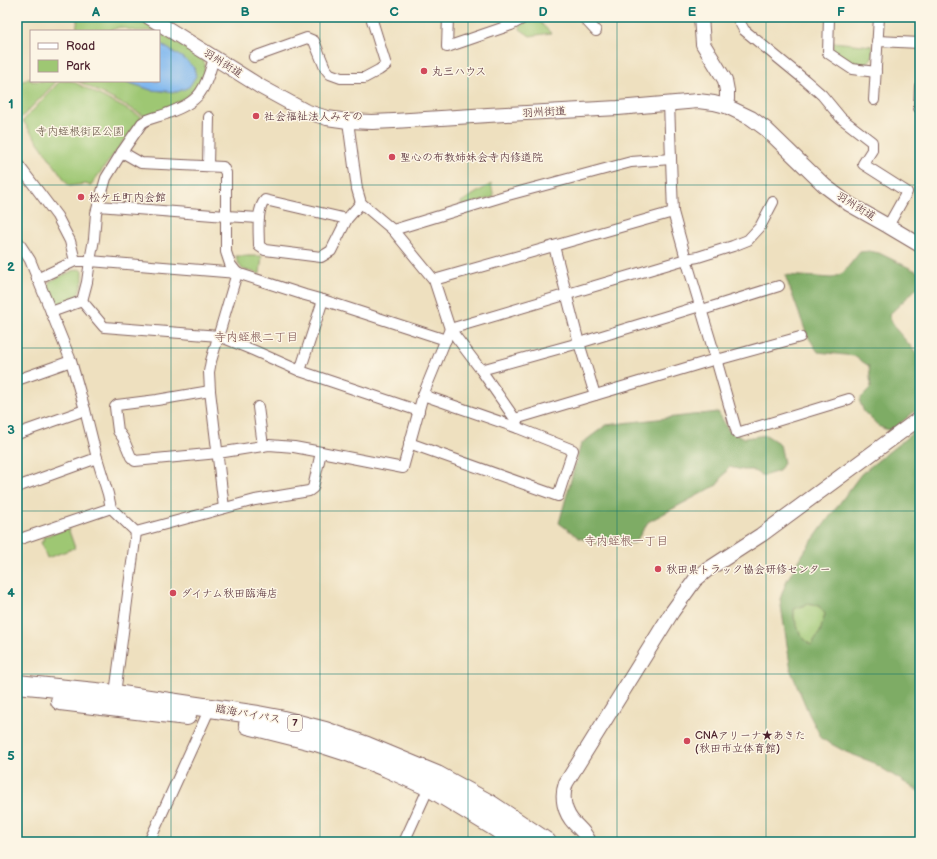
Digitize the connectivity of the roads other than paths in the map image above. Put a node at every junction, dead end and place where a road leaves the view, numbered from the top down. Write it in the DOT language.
graph roads {
  1 [pos="149,17"];
  2 [pos="370,17"];
  3 [pos="448,17"];
  4 [pos="524,17"];
  5 [pos="583,17"];
  6 [pos="701,17"];
  7 [pos="738,17"];
  8 [pos="829,17"];
  9 [pos="879,17"];
  10 [pos="596,31"];
  11 [pos="877,41"];
  12 [pos="920,43"];
  13 [pos="254,57"];
  14 [pos="214,58"];
  15 [pos="876,72"];
  16 [pos="920,86"];
  17 [pos="874,100"];
  18 [pos="669,103"];
  19 [pos="726,106"];
  20 [pos="919,108"];
  21 [pos="209,117"];
  22 [pos="348,121"];
  23 [pos="122,152"];
  24 [pos="670,159"];
  25 [pos="17,163"];
  26 [pos="208,166"];
  27 [pos="773,202"];
  28 [pos="361,203"];
  29 [pos="98,206"];
  30 [pos="673,212"];
  31 [pos="226,216"];
  32 [pos="259,218"];
  33 [pos="347,219"];
  34 [pos="888,226"];
  35 [pos="393,230"];
  36 [pos="17,240"];
  37 [pos="920,245"];
  38 [pos="554,246"];
  39 [pos="686,259"];
  40 [pos="75,261"];
  41 [pos="90,261"];
  42 [pos="237,273"];
  43 [pos="38,279"];
  44 [pos="434,280"];
  45 [pos="780,286"];
  46 [pos="567,295"];
  47 [pos="322,300"];
  48 [pos="82,301"];
  49 [pos="701,308"];
  50 [pos="51,312"];
  51 [pos="450,330"];
  52 [pos="219,336"];
  53 [pos="800,337"];
  54 [pos="446,340"];
  55 [pos="580,343"];
  56 [pos="716,360"];
  57 [pos="71,361"];
  58 [pos="482,370"];
  59 [pos="300,371"];
  60 [pos="18,376"];
  61 [pos="210,391"];
  62 [pos="423,395"];
  63 [pos="595,395"];
  64 [pos="849,399"];
  65 [pos="258,407"];
  66 [pos="85,410"];
  67 [pos="419,411"];
  68 [pos="920,418"];
  69 [pos="516,423"];
  70 [pos="17,434"];
  71 [pos="409,443"];
  72 [pos="264,446"];
  73 [pos="321,452"];
  74 [pos="218,453"];
  75 [pos="97,458"];
  76 [pos="17,487"];
  77 [pos="111,508"];
  78 [pos="224,508"];
  79 [pos="136,532"];
  80 [pos="17,540"];
  81 [pos="17,684"];
  82 [pos="115,694"];
  83 [pos="17,696"];
  84 [pos="207,713"];
  85 [pos="429,787"];
  86 [pos="149,842"];
  87 [pos="404,842"];
  88 [pos="517,842"];
  89 [pos="547,842"];
  90 [pos="589,842"];
  1 -- 14 [label="street, 羽州街道"];
  2 -- 13 [label="street"];
  3 -- 4 [label="street"];
  5 -- 10 [label="street"];
  6 -- 19 [label="street"];
  7 -- 34 [label="street"];
  8 -- 15 [label="street"];
  9 -- 11 [label="street"];
  11 -- 12 [label="street"];
  11 -- 15 [label="street"];
  14 -- 22 [label="street, 羽州街道"];
  14 -- 23 [label="street"];
  15 -- 17 [label="street"];
  16 -- 20 [label="street"];
  18 -- 19 [label="street, 羽州街道"];
  18 -- 22 [label="street, 羽州街道"];
  18 -- 24 [label="street"];
  19 -- 34 [label="street, 羽州街道"];
  21 -- 26 [label="street"];
  22 -- 28 [label="street"];
  23 -- 26 [label="street"];
  23 -- 29 [label="street"];
  24 -- 30 [label="street"];
  24 -- 35 [label="street"];
  25 -- 40 [label="street"];
  26 -- 31 [label="street"];
  27 -- 39 [label="street"];
  28 -- 33 [label="street"];
  28 -- 35 [label="street"];
  29 -- 31 [label="street"];
  29 -- 41 [label="street"];
  30 -- 38 [label="street"];
  30 -- 39 [label="street"];
  31 -- 32 [label="street"];
  31 -- 42 [label="street"];
  32 -- 33 [label="street"];
  32 -- 33 [label="street"];
  34 -- 37 [label="street, 羽州街道"];
  35 -- 44 [label="street"];
  36 -- 43 [label="street"];
  38 -- 44 [label="street"];
  38 -- 46 [label="street"];
  39 -- 46 [label="street"];
  39 -- 49 [label="street"];
  40 -- 41 [label="street"];
  40 -- 43 [label="street"];
  41 -- 42 [label="street"];
  41 -- 48 [label="street"];
  42 -- 47 [label="street"];
  42 -- 52 [label="street"];
  43 -- 50 [label="street"];
  44 -- 51 [label="street"];
  45 -- 49 [label="street"];
  46 -- 51 [label="street"];
  46 -- 55 [label="street"];
  47 -- 54 [label="street"];
  47 -- 59 [label="street"];
  48 -- 50 [label="street"];
  48 -- 52 [label="street"];
  49 -- 55 [label="street"];
  49 -- 56 [label="street"];
  50 -- 57 [label="street"];
  51 -- 54 [label="street"];
  51 -- 58 [label="street"];
  52 -- 59 [label="street"];
  52 -- 61 [label="street"];
  53 -- 56 [label="street"];
  54 -- 62 [label="street"];
  55 -- 58 [label="street"];
  55 -- 63 [label="street"];
  56 -- 63 [label="street"];
  56 -- 64 [label="street"];
  57 -- 60 [label="street"];
  57 -- 66 [label="street"];
  58 -- 69 [label="street"];
  59 -- 67 [label="street"];
  61 -- 74 [label="street"];
  61 -- 74 [label="street"];
  62 -- 67 [label="street"];
  62 -- 69 [label="street"];
  63 -- 69 [label="street"];
  65 -- 72 [label="street"];
  66 -- 70 [label="street"];
  66 -- 75 [label="street"];
  67 -- 71 [label="street"];
  68 -- 90 [label="street"];
  69 -- 71 [label="street"];
  71 -- 73 [label="street"];
  72 -- 73 [label="street"];
  72 -- 74 [label="street"];
  73 -- 78 [label="street"];
  74 -- 78 [label="street"];
  75 -- 76 [label="street"];
  75 -- 77 [label="street"];
  77 -- 79 [label="street"];
  77 -- 80 [label="street"];
  78 -- 79 [label="street"];
  79 -- 82 [label="street"];
  81 -- 82 [label="highway, 臨海バイパス / 7"];
  82 -- 84 [label="highway, 臨海バイパス / 7"];
  83 -- 84 [label="highway, 臨海バイパス / 7"];
  84 -- 85 [label="highway, 臨海バイパス / 7"];
  84 -- 86 [label="street"];
  84 -- 89 [label="highway, 臨海バイパス / 7"];
  85 -- 87 [label="street"];
  85 -- 88 [label="highway, 臨海バイパス / 7"];
}
